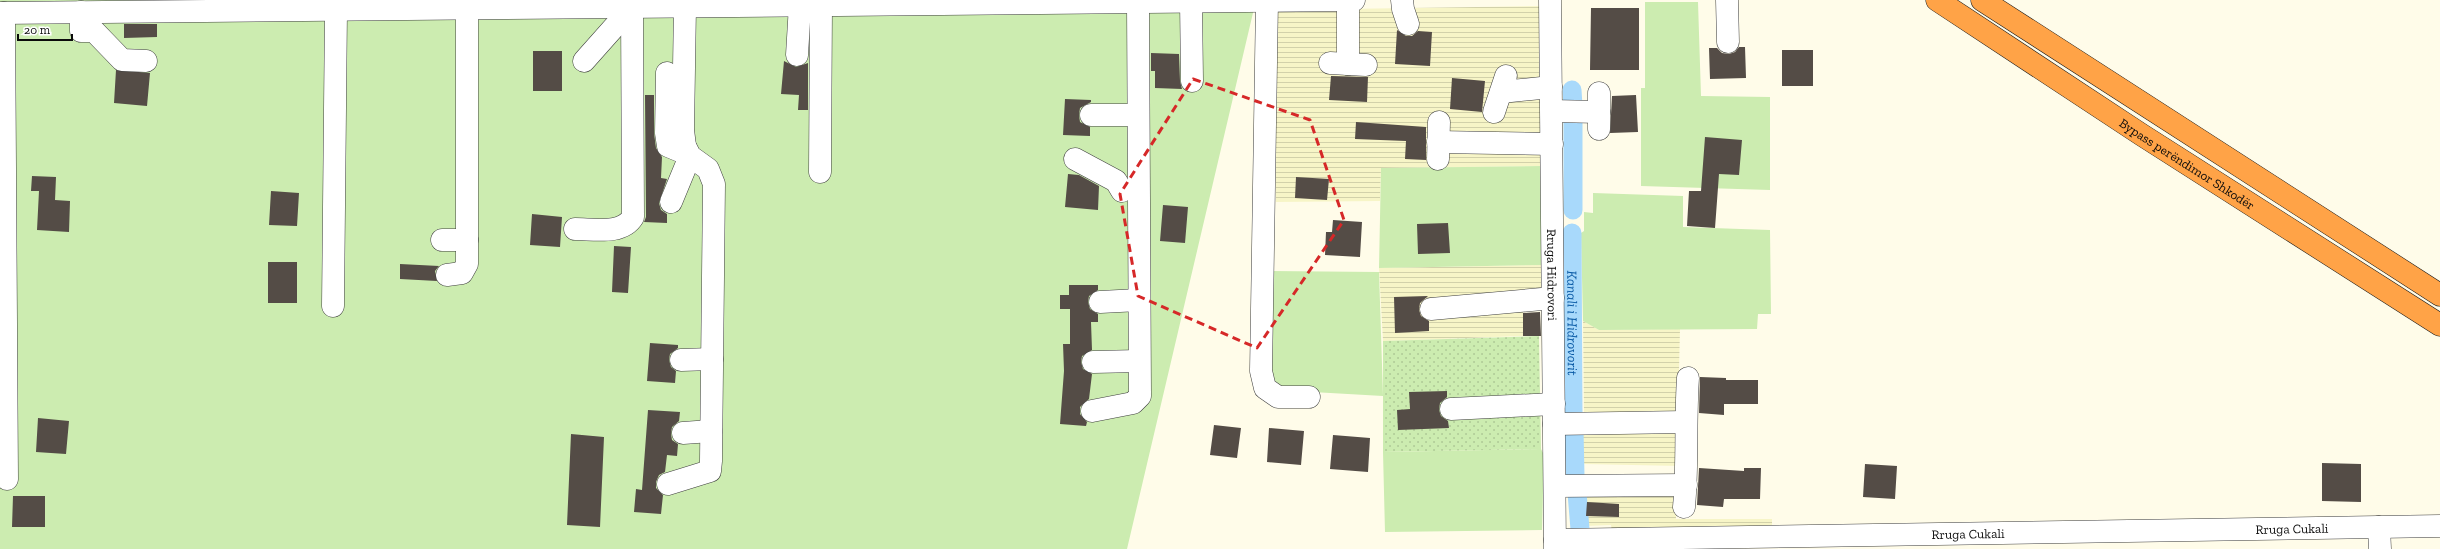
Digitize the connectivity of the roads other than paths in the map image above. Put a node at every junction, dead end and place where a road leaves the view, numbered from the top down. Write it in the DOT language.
graph roads {
  1 [pos="1348,0"];
  2 [pos="1354,0"];
  3 [pos="1402,0"];
  4 [pos="1550,0"];
  5 [pos="1727,0"];
  6 [pos="1937,0"];
  7 [pos="1982,0"];
  8 [pos="1267,1"];
  9 [pos="1138,2"];
  10 [pos="1191,2"];
  11 [pos="644,4"];
  12 [pos="692,4"];
  13 [pos="810,5"];
  14 [pos="174,6"];
  15 [pos="468,8"];
  16 [pos="336,10"];
  17 [pos="81,12"];
  18 [pos="2,13"];
  19 [pos="1408,24"];
  20 [pos="1728,42"];
  21 [pos="797,55"];
  22 [pos="146,61"];
  23 [pos="584,61"];
  24 [pos="1348,64"];
  25 [pos="667,73"];
  26 [pos="1192,81"];
  27 [pos="1551,87"];
  28 [pos="1552,111"];
  29 [pos="1599,111"];
  30 [pos="1494,112"];
  31 [pos="1091,115"];
  32 [pos="1138,115"];
  33 [pos="1439,141"];
  34 [pos="1552,144"];
  35 [pos="688,151"];
  36 [pos="1075,159"];
  37 [pos="820,172"];
  38 [pos="1120,191"];
  39 [pos="671,202"];
  40 [pos="575,229"];
  41 [pos="442,240"];
  42 [pos="467,240"];
  43 [pos="447,275"];
  44 [pos="2440,296"];
  45 [pos="1553,298"];
  46 [pos="1131,301"];
  47 [pos="1100,302"];
  48 [pos="333,306"];
  49 [pos="1432,310"];
  50 [pos="2440,325"];
  51 [pos="712,359"];
  52 [pos="681,360"];
  53 [pos="1139,361"];
  54 [pos="1093,362"];
  55 [pos="1688,378"];
  56 [pos="1308,397"];
  57 [pos="1451,409"];
  58 [pos="1092,411"];
  59 [pos="1554,414"];
  60 [pos="1685,422"];
  61 [pos="711,431"];
  62 [pos="683,433"];
  63 [pos="7,479"];
  64 [pos="668,484"];
  65 [pos="1686,485"];
  66 [pos="1555,486"];
  67 [pos="1684,507"];
  68 [pos="2440,526"];
  69 [pos="2380,527"];
  70 [pos="1555,544"];
  71 [pos="2380,549"];
  1 -- 2 [label="street"];
  1 -- 8 [label="street"];
  1 -- 24 [label="street"];
  3 -- 19 [label="street"];
  4 -- 27 [label="street, Rruga Hidrovori"];
  5 -- 20 [label="street"];
  6 -- 50 [label="highway, Bypass perëndimor Shkodër"];
  7 -- 44 [label="highway, Bypass perëndimor Shkodër"];
  8 -- 10 [label="street"];
  8 -- 56 [label="street"];
  9 -- 10 [label="street"];
  9 -- 13 [label="street"];
  9 -- 32 [label="street"];
  10 -- 26 [label="street"];
  11 -- 12 [label="street"];
  11 -- 15 [label="street"];
  11 -- 23 [label="street"];
  11 -- 40 [label="street"];
  12 -- 13 [label="street"];
  12 -- 35 [label="street"];
  13 -- 21 [label="street"];
  13 -- 37 [label="street"];
  14 -- 16 [label="street"];
  14 -- 17 [label="street"];
  15 -- 16 [label="street"];
  15 -- 42 [label="street"];
  16 -- 48 [label="street"];
  17 -- 18 [label="street"];
  17 -- 22 [label="street"];
  18 -- 63 [label="street"];
  25 -- 35 [label="street"];
  27 -- 28 [label="street, Rruga Hidrovori"];
  27 -- 30 [label="street"];
  28 -- 29 [label="street"];
  28 -- 34 [label="street, Rruga Hidrovori"];
  31 -- 32 [label="street"];
  32 -- 38 [label="street"];
  33 -- 34 [label="street"];
  34 -- 45 [label="street, Rruga Hidrovori"];
  35 -- 39 [label="street"];
  35 -- 51 [label="street"];
  36 -- 38 [label="street"];
  38 -- 46 [label="street"];
  41 -- 42 [label="street"];
  42 -- 43 [label="street"];
  45 -- 49 [label="street"];
  45 -- 59 [label="street, Rruga Hidrovori"];
  46 -- 47 [label="street"];
  46 -- 53 [label="street"];
  51 -- 52 [label="street"];
  51 -- 61 [label="street"];
  53 -- 54 [label="street"];
  53 -- 58 [label="street"];
  55 -- 60 [label="street"];
  57 -- 59 [label="street"];
  59 -- 60 [label="street"];
  59 -- 66 [label="street, Rruga Hidrovori"];
  60 -- 65 [label="street"];
  61 -- 62 [label="street"];
  61 -- 64 [label="street"];
  65 -- 66 [label="street"];
  65 -- 67 [label="street"];
  66 -- 70 [label="street, Rruga Hidrovori"];
  68 -- 69 [label="street, Rruga Cukali"];
  69 -- 70 [label="street, Rruga Cukali"];
  69 -- 71 [label="street"];
}
